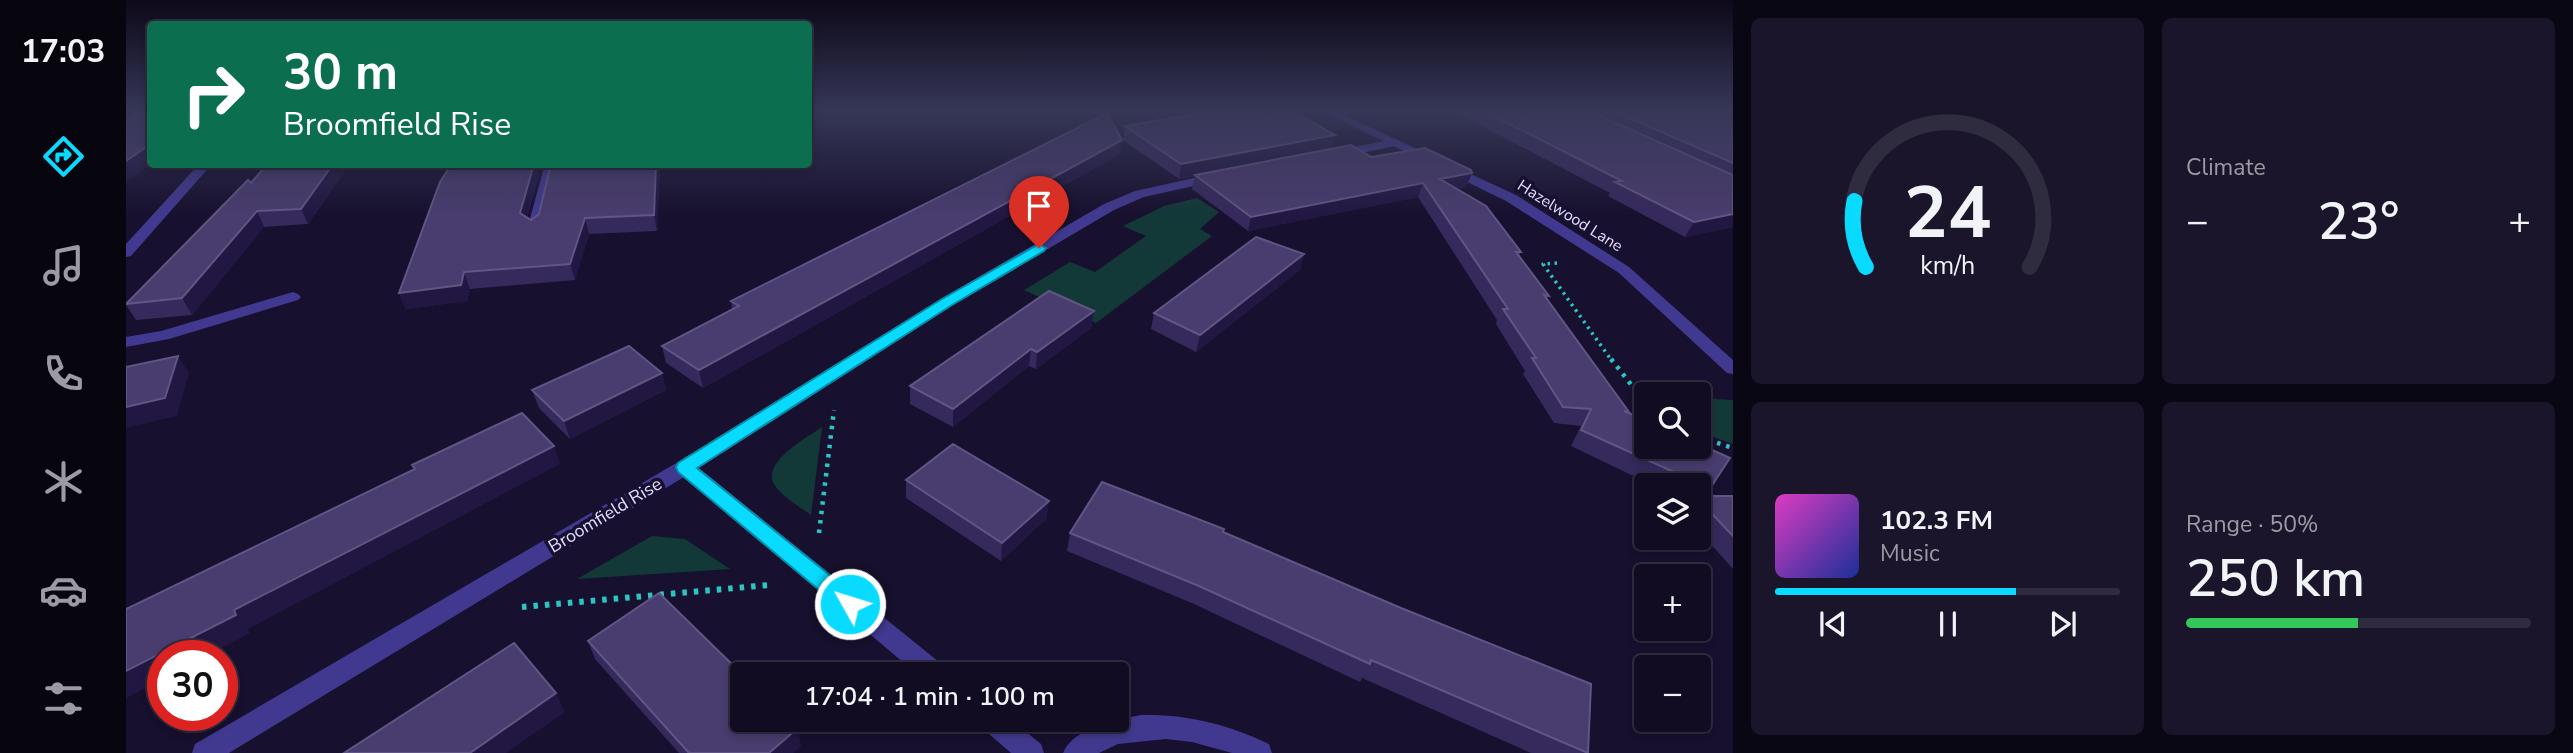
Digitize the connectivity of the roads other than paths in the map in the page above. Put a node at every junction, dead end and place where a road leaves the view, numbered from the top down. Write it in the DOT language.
graph roads {
  1 [pos="1379,146"];
  2 [pos="1403,146"];
  3 [pos="1322,157"];
  4 [pos="202,168"];
  5 [pos="550,168"];
  6 [pos="1232,174"];
  7 [pos="534,229"];
  8 [pos="126,253"];
  9 [pos="293,297"];
  10 [pos="126,342"];
  11 [pos="1733,369"];
  12 [pos="685,467"];
  13 [pos="921,662"];
  14 [pos="1006,732"];
  15 [pos="205,753"];
  16 [pos="1031,753"];
  17 [pos="1076,753"];
  18 [pos="1259,753"];
  1 -- 3 [label="street"];
  2 -- 11 [label="street, Hazelwood Lane"];
  4 -- 8 [label="street"];
  5 -- 7 [label="street"];
  6 -- 12 [label="street, Broomfield Rise"];
  9 -- 10 [label="street"];
  12 -- 13 [label="street"];
  12 -- 15 [label="street, Broomfield Rise"];
  14 -- 16 [label="street"];
  17 -- 18 [label="street"];
}
